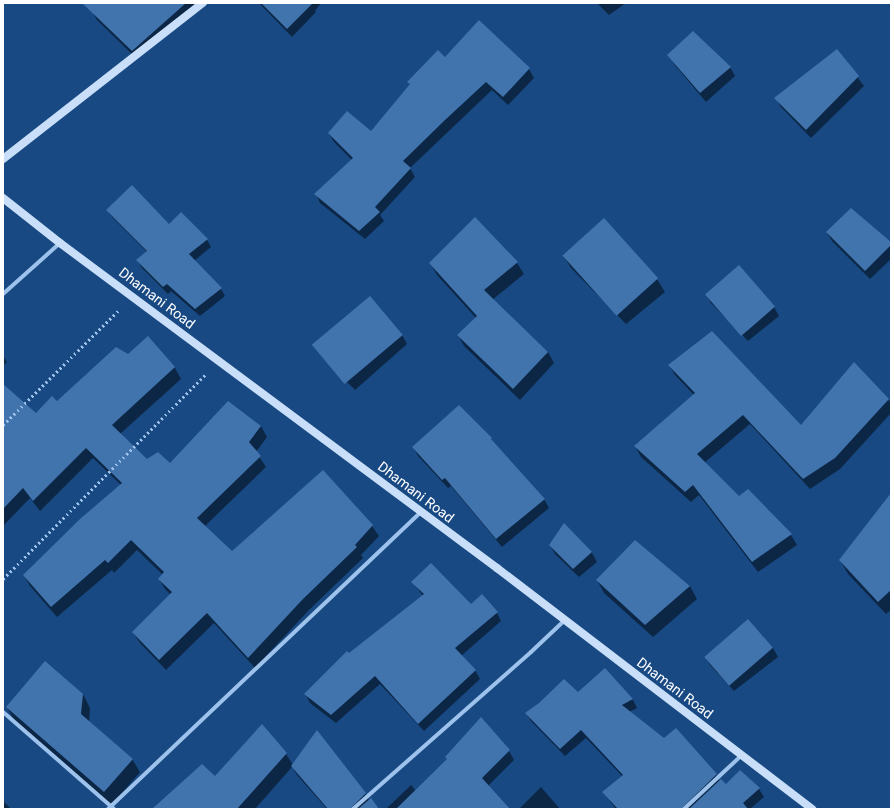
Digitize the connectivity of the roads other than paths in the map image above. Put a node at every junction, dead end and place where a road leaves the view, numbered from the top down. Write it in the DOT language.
graph roads {
  1 [pos="203,3"];
  2 [pos="3,158"];
  3 [pos="3,198"];
  4 [pos="60,243"];
  5 [pos="3,294"];
  6 [pos="421,511"];
  7 [pos="565,620"];
  8 [pos="3,712"];
  9 [pos="742,755"];
  10 [pos="111,808"];
  11 [pos="353,809"];
  12 [pos="684,809"];
  13 [pos="812,809"];
  1 -- 2 [label="main road"];
  3 -- 4 [label="main road, Dhamani Road"];
  4 -- 5 [label="street"];
  4 -- 6 [label="main road, Dhamani Road"];
  6 -- 7 [label="main road, Dhamani Road"];
  6 -- 10 [label="street"];
  7 -- 9 [label="main road, Dhamani Road"];
  7 -- 11 [label="street"];
  8 -- 10 [label="street"];
  9 -- 12 [label="street"];
  9 -- 13 [label="main road, Dhamani Road"];
}
